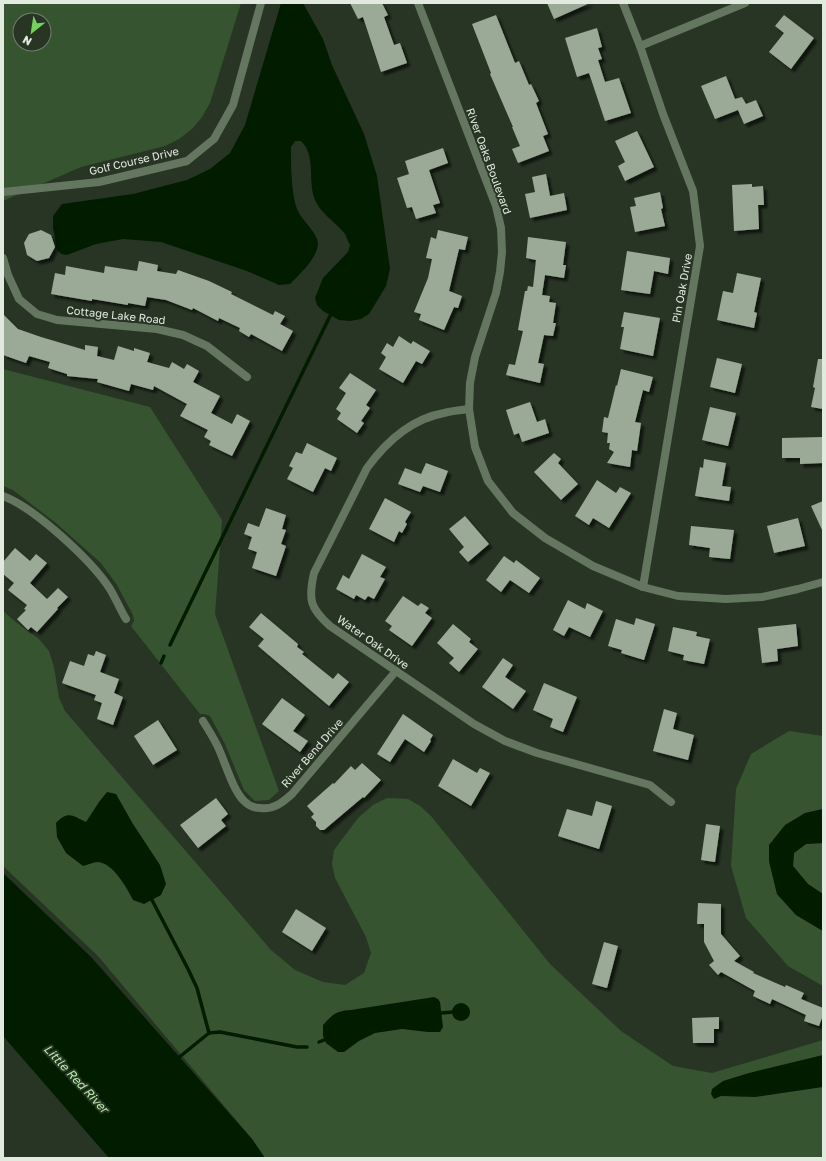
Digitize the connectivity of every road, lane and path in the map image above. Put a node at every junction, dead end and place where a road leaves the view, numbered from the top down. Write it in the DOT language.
graph roads {
  1 [pos="261,3"];
  2 [pos="418,3"];
  3 [pos="624,3"];
  4 [pos="744,3"];
  5 [pos="640,46"];
  6 [pos="3,192"];
  7 [pos="3,258"];
  8 [pos="247,377"];
  9 [pos="468,409"];
  10 [pos="3,496"];
  11 [pos="823,582"];
  12 [pos="643,587"];
  13 [pos="126,619"];
  14 [pos="396,671"];
  15 [pos="203,722"];
  16 [pos="671,802"];
  1 -- 6 [label="street, Golf Course Drive"];
  2 -- 9 [label="street, River Oaks Boulevard"];
  3 -- 5 [label="street, Pin Oak Drive"];
  4 -- 5 [label="street"];
  5 -- 12 [label="street, Pin Oak Drive"];
  7 -- 8 [label="street, Cottage Lake Road"];
  9 -- 12 [label="street, River Oaks Boulevard"];
  9 -- 14 [label="street, Water Oak Drive"];
  10 -- 13 [label="street"];
  11 -- 12 [label="street, River Oaks Boulevard"];
  14 -- 15 [label="street, River Bend Drive"];
  14 -- 16 [label="street, Water Oak Drive"];
}
